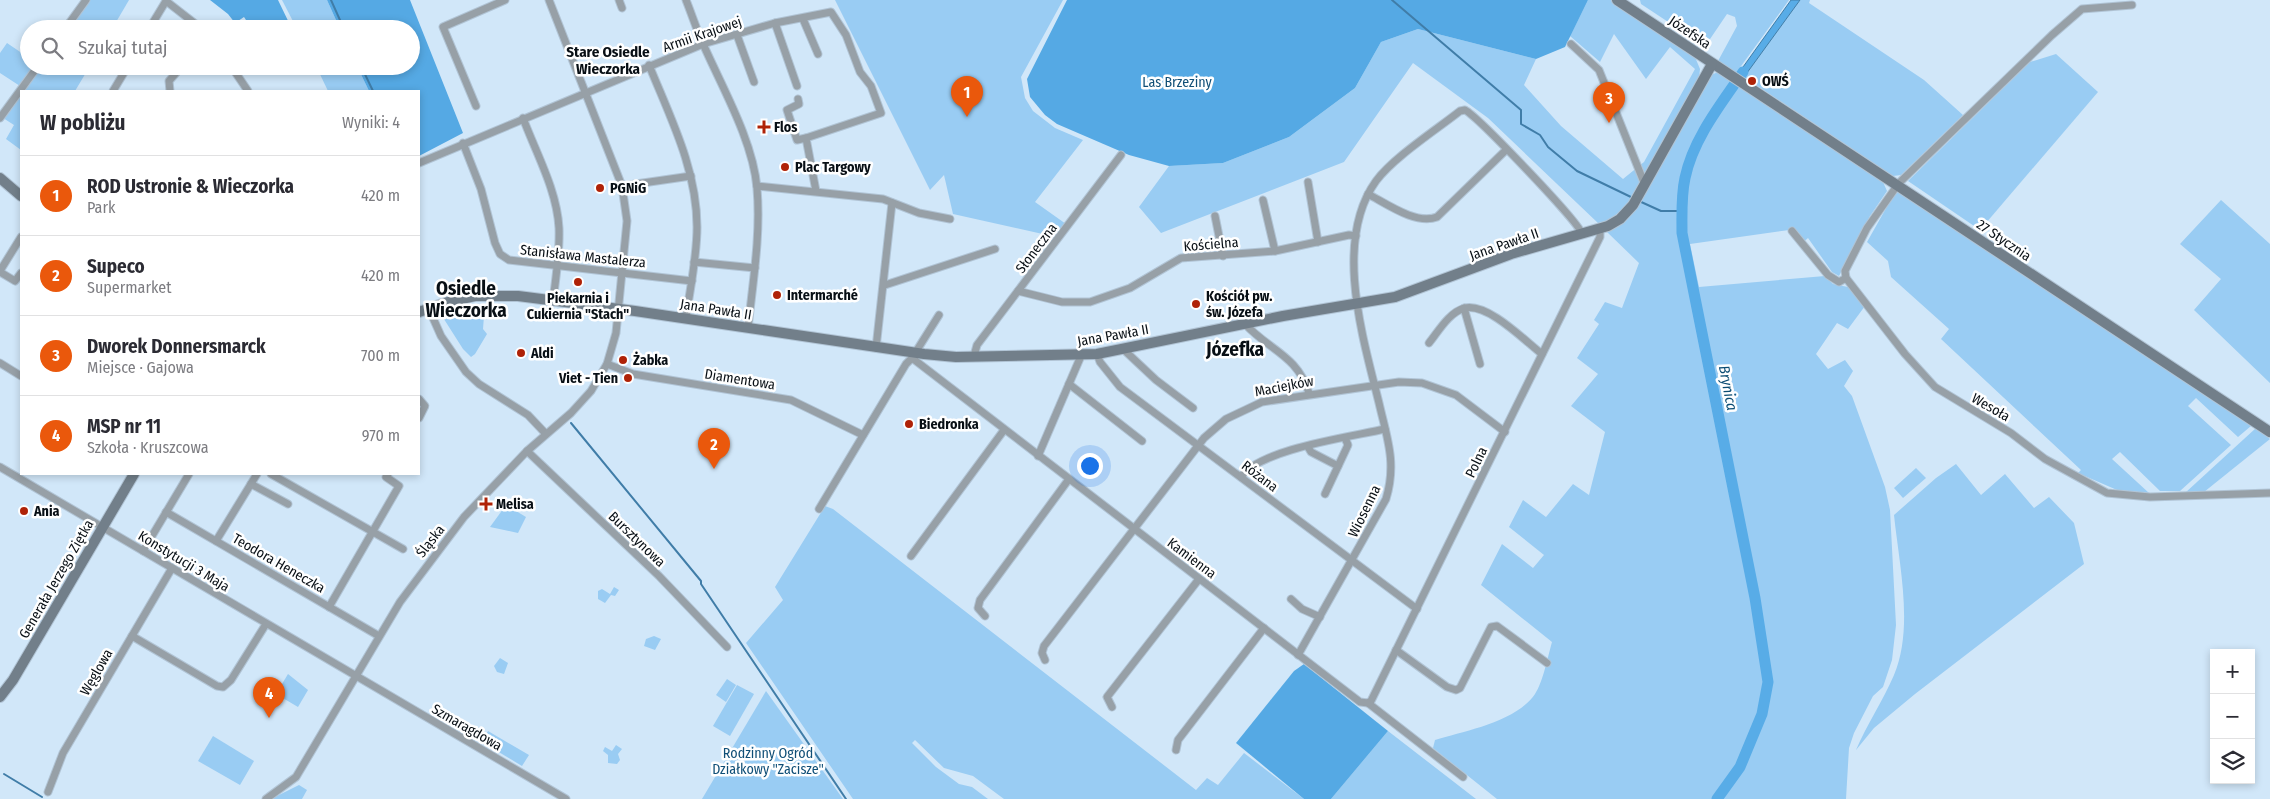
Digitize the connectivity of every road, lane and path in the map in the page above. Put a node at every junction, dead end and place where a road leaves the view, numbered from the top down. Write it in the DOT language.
graph roads {
  1 [pos="86,0"];
  2 [pos="505,0"];
  3 [pos="549,0"];
  4 [pos="619,0"];
  5 [pos="686,0"];
  6 [pos="1617,0"];
  7 [pos="2132,5"];
  8 [pos="622,8"];
  9 [pos="803,19"];
  10 [pos="72,20"];
  11 [pos="155,20"];
  12 [pos="191,20"];
  13 [pos="775,23"];
  14 [pos="737,35"];
  15 [pos="703,44"];
  16 [pos="1571,44"];
  17 [pos="818,54"];
  18 [pos="1712,64"];
  19 [pos="649,65"];
  20 [pos="1726,73"];
  21 [pos="31,75"];
  22 [pos="123,75"];
  23 [pos="175,75"];
  24 [pos="238,75"];
  25 [pos="754,82"];
  26 [pos="797,86"];
  27 [pos="20,90"];
  28 [pos="114,90"];
  29 [pos="170,90"];
  30 [pos="247,90"];
  31 [pos="20,91"];
  32 [pos="586,93"];
  33 [pos="798,99"];
  34 [pos="476,106"];
  35 [pos="0,118"];
  36 [pos="523,118"];
  37 [pos="806,138"];
  38 [pos="462,143"];
  39 [pos="1506,150"];
  40 [pos="1121,155"];
  41 [pos="420,163"];
  42 [pos="690,176"];
  43 [pos="0,178"];
  44 [pos="1308,182"];
  45 [pos="1646,182"];
  46 [pos="622,186"];
  47 [pos="757,186"];
  48 [pos="1897,186"];
  49 [pos="816,191"];
  50 [pos="1368,194"];
  51 [pos="20,195"];
  52 [pos="1263,200"];
  53 [pos="892,203"];
  54 [pos="1215,216"];
  55 [pos="950,219"];
  56 [pos="1600,229"];
  57 [pos="1792,231"];
  58 [pos="1582,234"];
  59 [pos="1356,236"];
  60 [pos="20,239"];
  61 [pos="1318,242"];
  62 [pos="996,249"];
  63 [pos="1275,251"];
  64 [pos="1223,256"];
  65 [pos="694,262"];
  66 [pos="558,265"];
  67 [pos="755,268"];
  68 [pos="0,271"];
  69 [pos="623,273"];
  70 [pos="20,274"];
  71 [pos="1846,278"];
  72 [pos="15,281"];
  73 [pos="692,281"];
  74 [pos="885,285"];
  75 [pos="20,286"];
  76 [pos="1018,291"];
  77 [pos="553,300"];
  78 [pos="1357,304"];
  79 [pos="1464,308"];
  80 [pos="619,309"];
  81 [pos="424,310"];
  82 [pos="940,315"];
  83 [pos="686,318"];
  84 [pos="1245,324"];
  85 [pos="748,328"];
  86 [pos="1429,343"];
  87 [pos="876,348"];
  88 [pos="1123,349"];
  89 [pos="1097,354"];
  90 [pos="1542,354"];
  91 [pos="913,356"];
  92 [pos="974,356"];
  93 [pos="1081,356"];
  94 [pos="0,363"];
  95 [pos="607,364"];
  96 [pos="1480,364"];
  97 [pos="20,375"];
  98 [pos="1069,384"];
  99 [pos="1374,385"];
  100 [pos="1310,394"];
  101 [pos="420,400"];
  102 [pos="1193,408"];
  103 [pos="420,416"];
  104 [pos="1385,429"];
  105 [pos="1004,430"];
  106 [pos="1505,432"];
  107 [pos="2270,432"];
  108 [pos="546,434"];
  109 [pos="863,435"];
  110 [pos="1345,438"];
  111 [pos="1142,441"];
  112 [pos="1198,445"];
  113 [pos="1308,447"];
  114 [pos="527,451"];
  115 [pos="1038,456"];
  116 [pos="1338,466"];
  117 [pos="1,470"];
  118 [pos="133,475"];
  119 [pos="188,475"];
  120 [pos="256,475"];
  121 [pos="274,475"];
  122 [pos="388,475"];
  123 [pos="1240,477"];
  124 [pos="1069,479"];
  125 [pos="252,484"];
  126 [pos="2270,493"];
  127 [pos="1324,494"];
  128 [pos="288,504"];
  129 [pos="819,509"];
  130 [pos="166,512"];
  131 [pos="103,527"];
  132 [pos="1134,529"];
  133 [pos="372,531"];
  134 [pos="216,541"];
  135 [pos="403,549"];
  136 [pos="143,551"];
  137 [pos="911,556"];
  138 [pos="1353,561"];
  139 [pos="172,568"];
  140 [pos="1199,579"];
  141 [pos="1291,599"];
  142 [pos="329,607"];
  143 [pos="1417,608"];
  144 [pos="985,616"];
  145 [pos="1320,617"];
  146 [pos="266,624"];
  147 [pos="1264,628"];
  148 [pos="132,636"];
  149 [pos="379,636"];
  150 [pos="727,648"];
  151 [pos="1396,650"];
  152 [pos="1298,655"];
  153 [pos="1045,660"];
  154 [pos="1547,663"];
  155 [pos="356,676"];
  156 [pos="0,697"];
  157 [pos="1368,703"];
  158 [pos="1112,708"];
  159 [pos="1176,750"];
  160 [pos="1463,777"];
  161 [pos="48,792"];
  162 [pos="266,799"];
  163 [pos="566,799"];
  1 -- 10 [label="street"];
  2 -- 34 [label="street"];
  3 -- 32 [label="street, Śląska"];
  4 -- 8 [label="street"];
  5 -- 15 [label="street"];
  6 -- 18 [label="street, Józefska"];
  7 -- 48 [label="street"];
  9 -- 13 [label="street, Armii Krajowej"];
  9 -- 17 [label="street"];
  9 -- 37 [label="street, Armii Krajowej"];
  11 -- 12 [label="street"];
  13 -- 14 [label="street, Armii Krajowej"];
  13 -- 26 [label="street"];
  14 -- 15 [label="street, Armii Krajowej"];
  14 -- 25 [label="street"];
  15 -- 19 [label="street, Armii Krajowej"];
  15 -- 47 [label="street"];
  16 -- 45 [label="street"];
  18 -- 20 [label="street, Józefska"];
  18 -- 45 [label="street, Jana Pawła II"];
  19 -- 32 [label="street, Armii Krajowej"];
  19 -- 42 [label="street"];
  20 -- 48 [label="street, 27 Stycznia"];
  21 -- 27 [label="street"];
  22 -- 28 [label="street"];
  23 -- 29 [label="street"];
  24 -- 30 [label="street"];
  31 -- 35 [label="street"];
  32 -- 36 [label="street, Armii Krajowej"];
  32 -- 46 [label="street, Śląska"];
  33 -- 37 [label="street"];
  36 -- 38 [label="street, Armii Krajowej"];
  36 -- 66 [label="street"];
  37 -- 49 [label="street"];
  38 -- 41 [label="street, Armii Krajowej"];
  38 -- 66 [label="street, Stanisława Mastalerza"];
  39 -- 50 [label="street"];
  39 -- 50 [label="street, Wiosenna"];
  39 -- 58 [label="street"];
  40 -- 76 [label="street, Słoneczna"];
  42 -- 46 [label="street"];
  42 -- 65 [label="street"];
  43 -- 51 [label="street"];
  44 -- 61 [label="street"];
  45 -- 56 [label="street, Jana Pawła II"];
  46 -- 69 [label="street, Śląska"];
  47 -- 49 [label="street"];
  47 -- 67 [label="street"];
  48 -- 71 [label="street"];
  48 -- 107 [label="street, 27 Stycznia"];
  49 -- 53 [label="street"];
  50 -- 59 [label="street, Wiosenna"];
  52 -- 63 [label="street"];
  53 -- 55 [label="street"];
  53 -- 74 [label="street"];
  54 -- 64 [label="street"];
  56 -- 58 [label="street, Jana Pawła II"];
  56 -- 90 [label="street, Polna"];
  57 -- 71 [label="street"];
  58 -- 78 [label="street, Jana Pawła II"];
  59 -- 61 [label="street, Kościelna"];
  59 -- 78 [label="street, Wiosenna"];
  60 -- 68 [label="street"];
  61 -- 63 [label="street, Kościelna"];
  62 -- 74 [label="street"];
  63 -- 64 [label="street, Kościelna"];
  64 -- 76 [label="street, Kościelna"];
  65 -- 67 [label="street"];
  65 -- 73 [label="street"];
  66 -- 69 [label="street, Stanisława Mastalerza"];
  66 -- 77 [label="street"];
  67 -- 85 [label="street"];
  68 -- 72 [label="street"];
  69 -- 73 [label="street, Stanisława Mastalerza"];
  69 -- 80 [label="street, Śląska"];
  70 -- 72 [label="street"];
  71 -- 126 [label="street, Wesoła"];
  72 -- 75 [label="street"];
  73 -- 83 [label="street"];
  74 -- 87 [label="street"];
  76 -- 92 [label="street, Słoneczna"];
  77 -- 80 [label="street, Jana Pawła II"];
  77 -- 81 [label="street, Jana Pawła II"];
  78 -- 84 [label="street, Jana Pawła II"];
  78 -- 99 [label="street, Wiosenna"];
  79 -- 86 [label="street"];
  79 -- 90 [label="street"];
  79 -- 96 [label="street"];
  80 -- 83 [label="street, Jana Pawła II"];
  80 -- 95 [label="street, Śląska"];
  81 -- 108 [label="street"];
  82 -- 91 [label="street"];
  83 -- 85 [label="street, Jana Pawła II"];
  84 -- 88 [label="street, Jana Pawła II"];
  84 -- 100 [label="street"];
  85 -- 87 [label="street, Jana Pawła II"];
  87 -- 91 [label="street, Jana Pawła II"];
  88 -- 89 [label="street, Jana Pawła II"];
  88 -- 102 [label="street"];
  89 -- 93 [label="street, Jana Pawła II"];
  89 -- 112 [label="street, Różana"];
  90 -- 106 [label="street, Polna"];
  91 -- 92 [label="street, Jana Pawła II"];
  91 -- 105 [label="street, Kamienna"];
  91 -- 109 [label="street"];
  92 -- 93 [label="street, Jana Pawła II"];
  93 -- 98 [label="street"];
  94 -- 97 [label="street"];
  95 -- 108 [label="street, Śląska"];
  95 -- 109 [label="street, Diamentowa"];
  98 -- 111 [label="street"];
  98 -- 115 [label="street"];
  99 -- 100 [label="street, Maciejków"];
  99 -- 104 [label="street, Wiosenna"];
  99 -- 106 [label="street, Maciejków"];
  100 -- 112 [label="street, Maciejków"];
  101 -- 103 [label="street"];
  104 -- 110 [label="street"];
  104 -- 138 [label="street, Wiosenna"];
  105 -- 115 [label="street, Kamienna"];
  105 -- 137 [label="street"];
  106 -- 143 [label="street, Polna"];
  108 -- 114 [label="street, Śląska"];
  109 -- 129 [label="street"];
  110 -- 113 [label="street"];
  110 -- 116 [label="street"];
  112 -- 123 [label="street, Różana"];
  112 -- 132 [label="street, Maciejków"];
  113 -- 116 [label="street"];
  113 -- 123 [label="street"];
  114 -- 149 [label="street, Śląska"];
  114 -- 150 [label="street, Bursztynowa"];
  115 -- 124 [label="street, Kamienna"];
  116 -- 127 [label="street"];
  117 -- 131 [label="street, Konstytucji 3 Maja"];
  118 -- 131 [label="street, Generała Jerzego Ziętka"];
  119 -- 130 [label="street"];
  120 -- 125 [label="street"];
  121 -- 133 [label="street"];
  122 -- 133 [label="street"];
  123 -- 138 [label="street, Różana"];
  124 -- 132 [label="street, Kamienna"];
  124 -- 144 [label="street"];
  125 -- 128 [label="street"];
  125 -- 134 [label="street"];
  130 -- 134 [label="street, Teodora Heneczka"];
  130 -- 136 [label="street"];
  131 -- 136 [label="street, Konstytucji 3 Maja"];
  131 -- 156 [label="street, Generała Jerzego Ziętka"];
  132 -- 140 [label="street, Kamienna"];
  132 -- 153 [label="street, Maciejków"];
  133 -- 135 [label="street"];
  133 -- 142 [label="street"];
  134 -- 142 [label="street, Teodora Heneczka"];
  136 -- 139 [label="street, Konstytucji 3 Maja"];
  138 -- 143 [label="street, Różana"];
  138 -- 145 [label="street, Wiosenna"];
  139 -- 146 [label="street, Konstytucji 3 Maja"];
  139 -- 148 [label="street, Węglowa"];
  140 -- 147 [label="street, Kamienna"];
  140 -- 158 [label="street"];
  141 -- 145 [label="street"];
  142 -- 149 [label="street, Teodora Heneczka"];
  143 -- 151 [label="street, Polna"];
  145 -- 152 [label="street, Wiosenna"];
  146 -- 148 [label="street"];
  146 -- 155 [label="street, Konstytucji 3 Maja"];
  147 -- 152 [label="street, Kamienna"];
  147 -- 159 [label="street"];
  148 -- 161 [label="street, Węglowa"];
  149 -- 155 [label="street, Śląska"];
  151 -- 154 [label="street"];
  151 -- 157 [label="street, Polna"];
  152 -- 157 [label="street, Kamienna"];
  155 -- 162 [label="street, Śląska"];
  155 -- 163 [label="street, Szmaragdowa"];
  157 -- 160 [label="street, Kamienna"];
}
